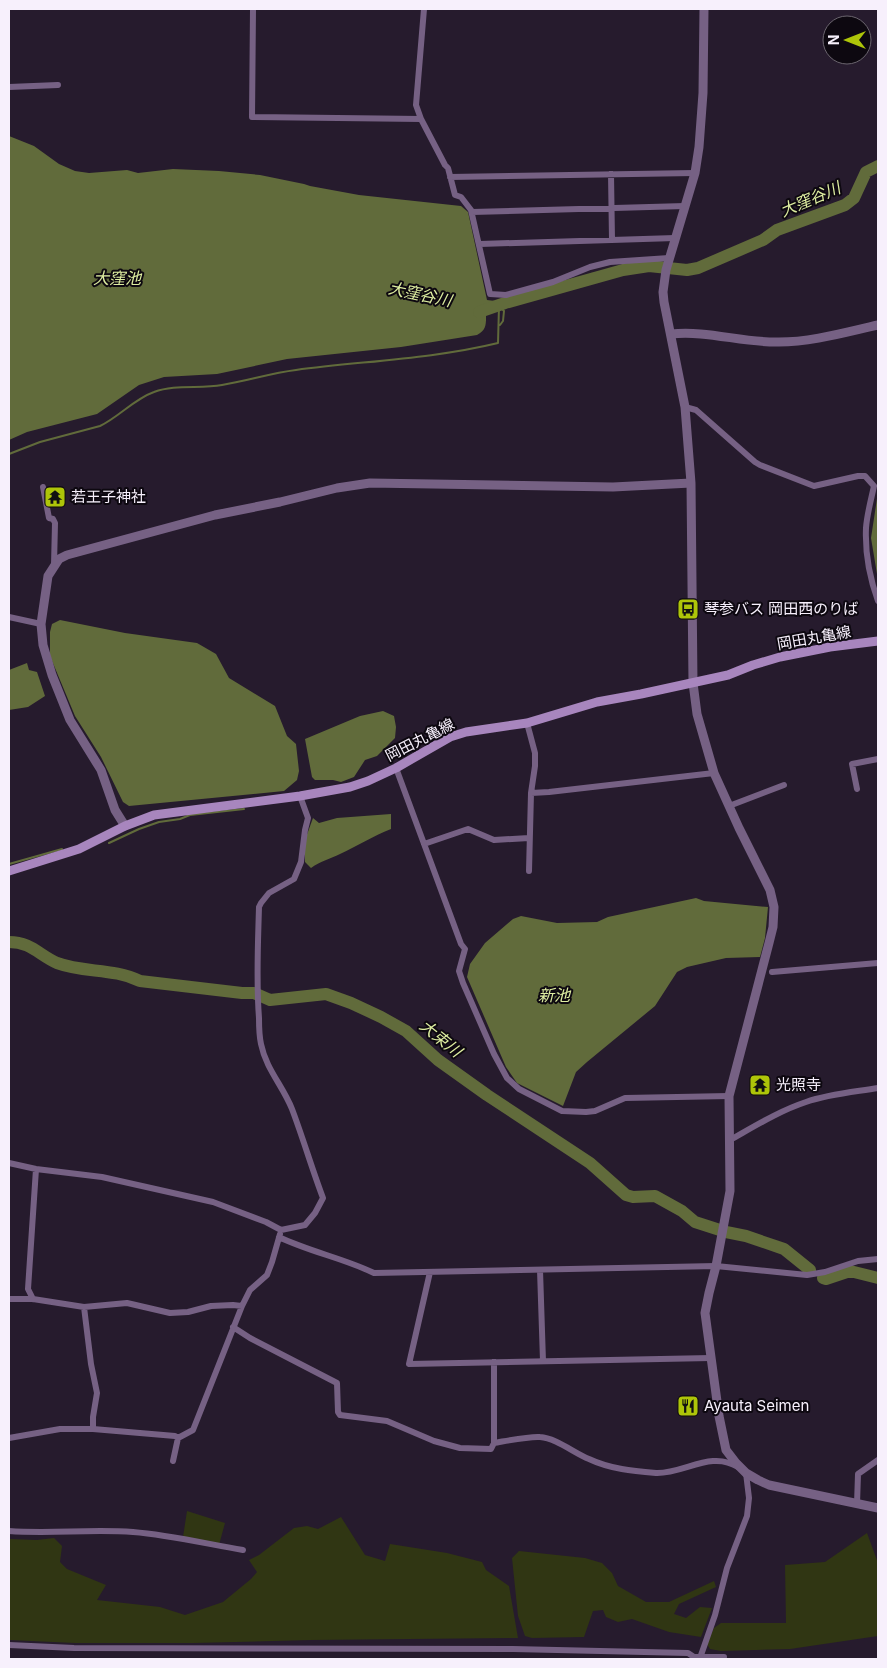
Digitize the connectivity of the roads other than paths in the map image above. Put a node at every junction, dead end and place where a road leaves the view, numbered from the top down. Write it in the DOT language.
graph roads {
  1 [pos="253,9"];
  2 [pos="424,9"];
  3 [pos="704,9"];
  4 [pos="58,85"];
  5 [pos="9,87"];
  6 [pos="421,119"];
  7 [pos="695,173"];
  8 [pos="611,174"];
  9 [pos="450,177"];
  10 [pos="685,206"];
  11 [pos="612,208"];
  12 [pos="472,212"];
  13 [pos="675,238"];
  14 [pos="612,240"];
  15 [pos="480,244"];
  16 [pos="667,264"];
  17 [pos="878,325"];
  18 [pos="671,334"];
  19 [pos="685,407"];
  20 [pos="691,483"];
  21 [pos="876,485"];
  22 [pos="44,487"];
  23 [pos="54,565"];
  24 [pos="878,601"];
  25 [pos="9,616"];
  26 [pos="41,624"];
  27 [pos="878,641"];
  28 [pos="693,683"];
  29 [pos="527,723"];
  30 [pos="878,759"];
  31 [pos="396,768"];
  32 [pos="714,773"];
  33 [pos="784,785"];
  34 [pos="857,789"];
  35 [pos="531,793"];
  36 [pos="300,796"];
  37 [pos="729,806"];
  38 [pos="125,826"];
  39 [pos="529,838"];
  40 [pos="424,844"];
  41 [pos="9,871"];
  42 [pos="529,871"];
  43 [pos="878,963"];
  44 [pos="772,972"];
  45 [pos="878,1088"];
  46 [pos="729,1096"];
  47 [pos="730,1140"];
  48 [pos="9,1163"];
  49 [pos="36,1169"];
  50 [pos="280,1234"];
  51 [pos="878,1259"];
  52 [pos="716,1266"];
  53 [pos="540,1270"];
  54 [pos="430,1272"];
  55 [pos="9,1299"];
  56 [pos="33,1299"];
  57 [pos="242,1306"];
  58 [pos="84,1307"];
  59 [pos="233,1327"];
  60 [pos="711,1358"];
  61 [pos="543,1361"];
  62 [pos="494,1362"];
  63 [pos="93,1429"];
  64 [pos="9,1438"];
  65 [pos="178,1438"];
  66 [pos="494,1443"];
  67 [pos="878,1460"];
  68 [pos="173,1461"];
  69 [pos="746,1473"];
  70 [pos="857,1504"];
  71 [pos="878,1508"];
  72 [pos="9,1531"];
  73 [pos="244,1550"];
  74 [pos="9,1645"];
  75 [pos="724,1656"];
  76 [pos="700,1658"];
  1 -- 6 [label="street"];
  2 -- 6 [label="street"];
  3 -- 7 [label="street"];
  4 -- 5 [label="street"];
  6 -- 9 [label="street"];
  7 -- 8 [label="street"];
  7 -- 10 [label="street"];
  8 -- 9 [label="street"];
  8 -- 11 [label="street"];
  9 -- 12 [label="street"];
  10 -- 11 [label="street"];
  10 -- 13 [label="street"];
  11 -- 12 [label="street"];
  11 -- 14 [label="street"];
  12 -- 15 [label="street"];
  13 -- 14 [label="street"];
  13 -- 16 [label="street"];
  14 -- 15 [label="street"];
  15 -- 16 [label="street"];
  16 -- 18 [label="street"];
  17 -- 18 [label="street"];
  18 -- 19 [label="street"];
  19 -- 20 [label="street"];
  19 -- 21 [label="street"];
  20 -- 23 [label="street"];
  20 -- 28 [label="street"];
  21 -- 24 [label="street"];
  22 -- 23 [label="street"];
  23 -- 26 [label="street"];
  25 -- 26 [label="street"];
  26 -- 38 [label="street"];
  27 -- 28 [label="main road, 岡田丸亀線"];
  28 -- 29 [label="main road, 岡田丸亀線"];
  28 -- 32 [label="street"];
  29 -- 31 [label="main road, 岡田丸亀線"];
  29 -- 35 [label="street"];
  30 -- 34 [label="street"];
  31 -- 36 [label="main road, 岡田丸亀線"];
  31 -- 40 [label="street"];
  32 -- 35 [label="street"];
  32 -- 37 [label="street"];
  33 -- 37 [label="street"];
  35 -- 39 [label="street"];
  36 -- 38 [label="main road, 岡田丸亀線"];
  36 -- 50 [label="street"];
  37 -- 46 [label="street"];
  38 -- 41 [label="main road, 岡田丸亀線"];
  39 -- 40 [label="street"];
  39 -- 42 [label="street"];
  40 -- 46 [label="street"];
  43 -- 44 [label="street"];
  45 -- 47 [label="street"];
  46 -- 47 [label="street"];
  47 -- 52 [label="street"];
  48 -- 49 [label="street"];
  49 -- 50 [label="street"];
  49 -- 56 [label="street"];
  50 -- 54 [label="street"];
  50 -- 57 [label="street"];
  51 -- 52 [label="street"];
  52 -- 53 [label="street"];
  52 -- 60 [label="street"];
  53 -- 54 [label="street"];
  53 -- 61 [label="street"];
  54 -- 62 [label="street"];
  55 -- 56 [label="street"];
  56 -- 58 [label="street"];
  57 -- 58 [label="street"];
  57 -- 59 [label="street"];
  58 -- 63 [label="street"];
  59 -- 65 [label="street"];
  59 -- 66 [label="street"];
  60 -- 61 [label="street"];
  60 -- 69 [label="street"];
  61 -- 62 [label="street"];
  62 -- 66 [label="street"];
  63 -- 64 [label="street"];
  63 -- 65 [label="street"];
  65 -- 68 [label="street"];
  66 -- 69 [label="street"];
  67 -- 70 [label="street"];
  69 -- 70 [label="street"];
  69 -- 76 [label="street"];
  70 -- 71 [label="street"];
  72 -- 73 [label="street"];
  74 -- 76 [label="street"];
  75 -- 76 [label="street"];
}
